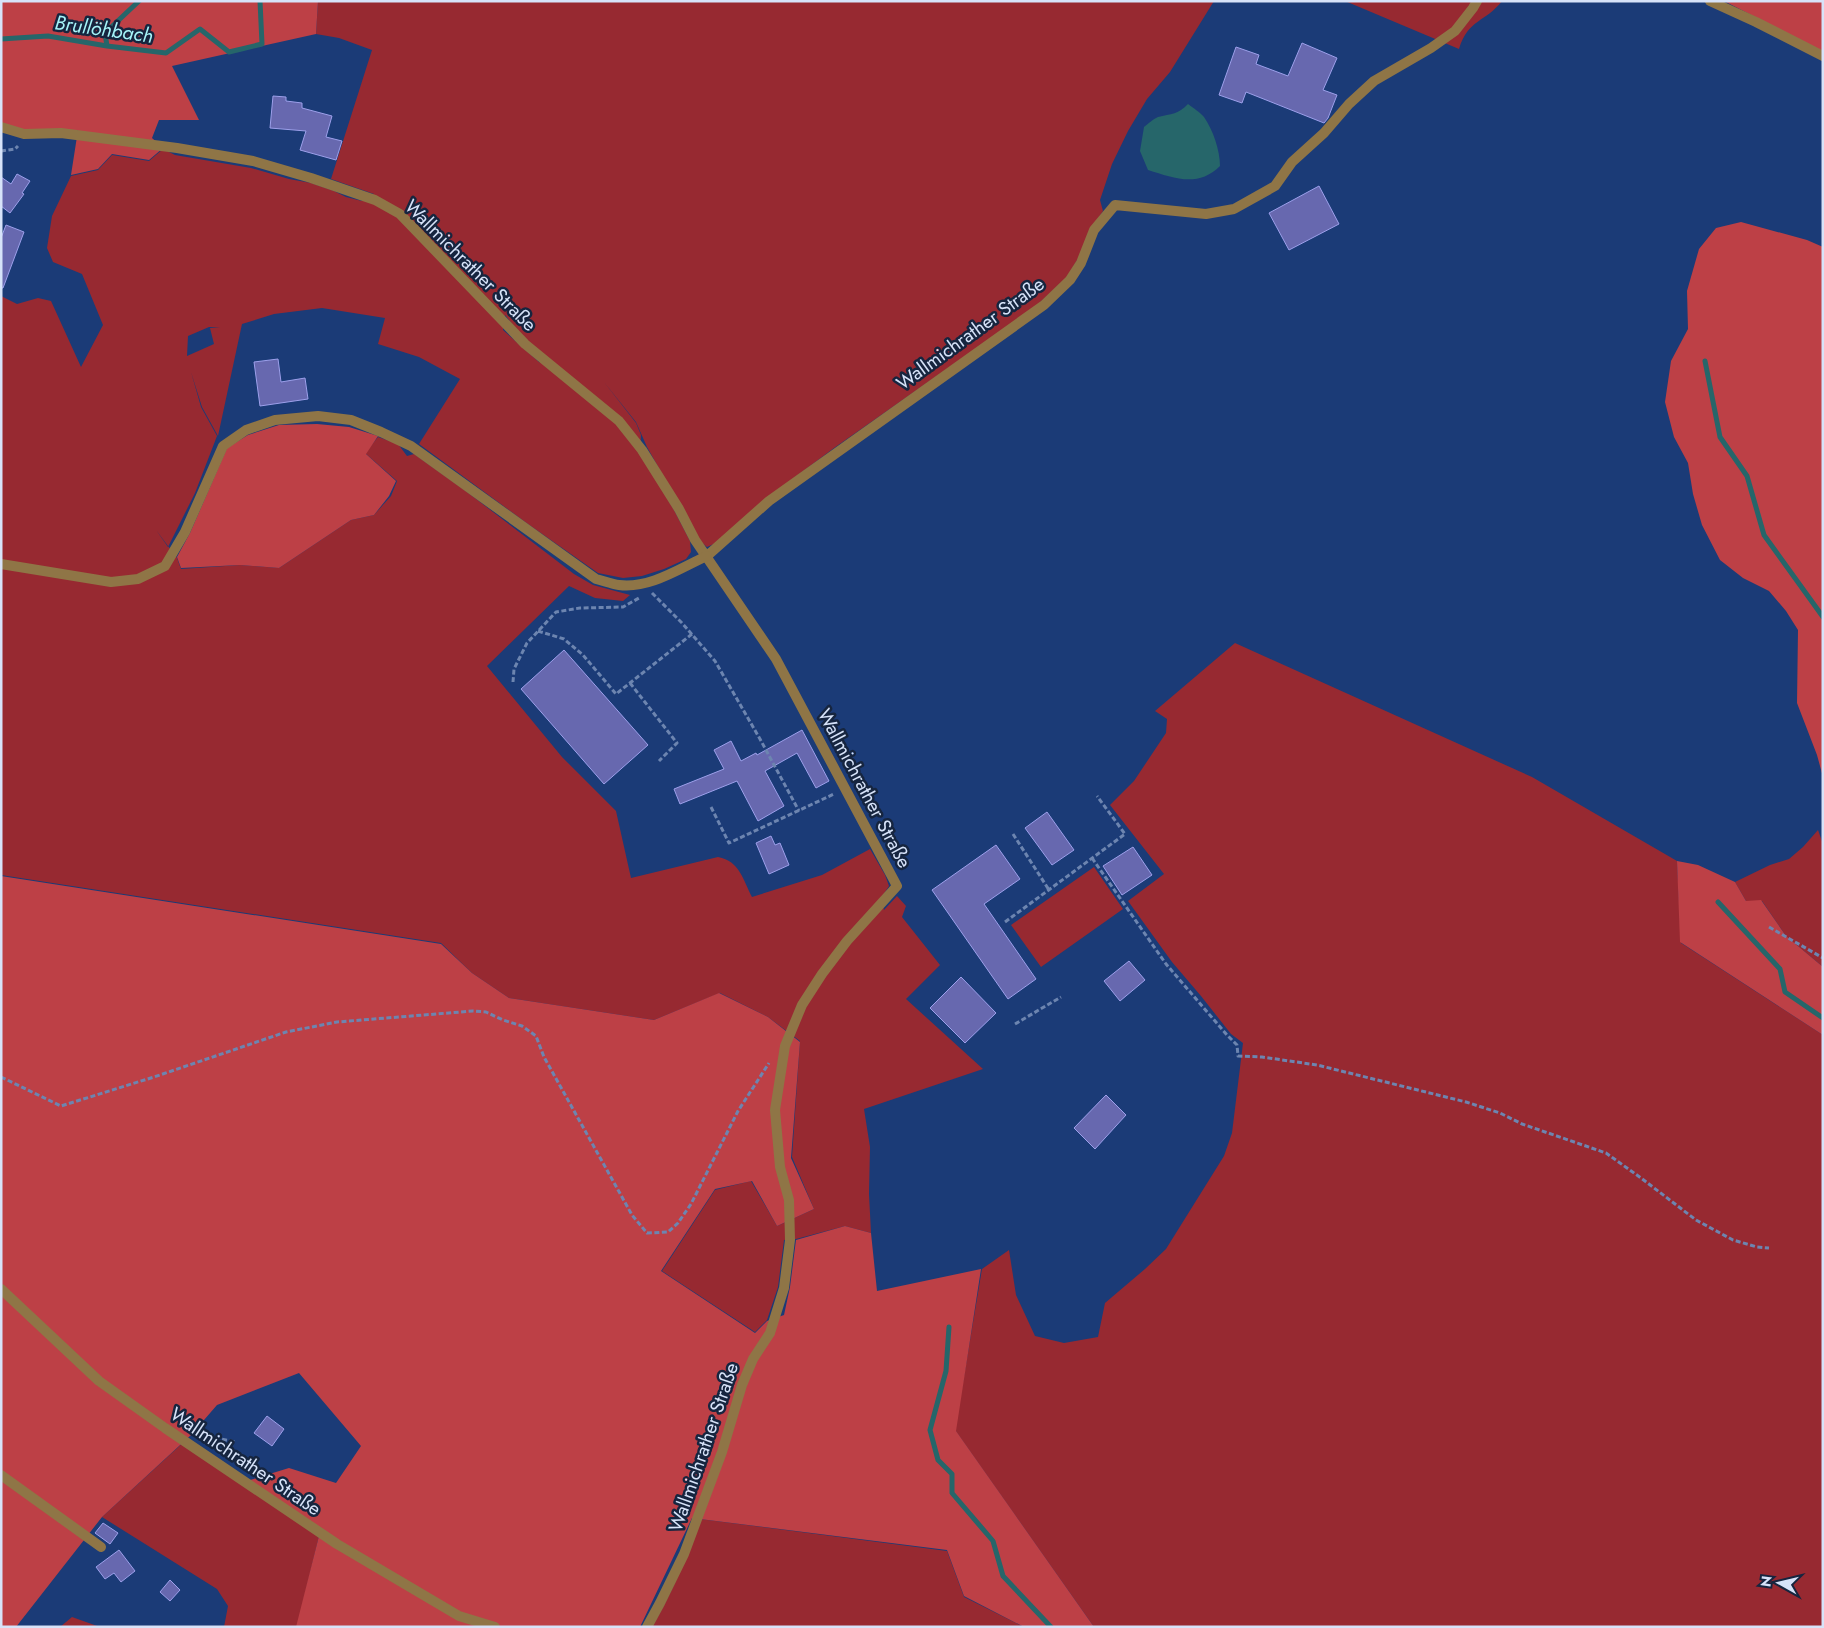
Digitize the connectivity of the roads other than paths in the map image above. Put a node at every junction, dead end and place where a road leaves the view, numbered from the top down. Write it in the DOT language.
graph roads {
  1 [pos="1476,1"];
  2 [pos="1710,1"];
  3 [pos="1823,56"];
  4 [pos="1,128"];
  5 [pos="707,556"];
  6 [pos="1,564"];
  7 [pos="1,1288"];
  8 [pos="1,1475"];
  9 [pos="101,1546"];
  10 [pos="495,1627"];
  11 [pos="647,1627"];
  1 -- 5 [label="street, Wallmichrather Straße"];
  2 -- 3 [label="street"];
  4 -- 5 [label="street, Wallmichrather Straße"];
  5 -- 6 [label="street, Wallmichrather Straße"];
  5 -- 11 [label="street, Wallmichrather Straße"];
  7 -- 10 [label="street, Wallmichrather Straße"];
  8 -- 9 [label="street"];
}
